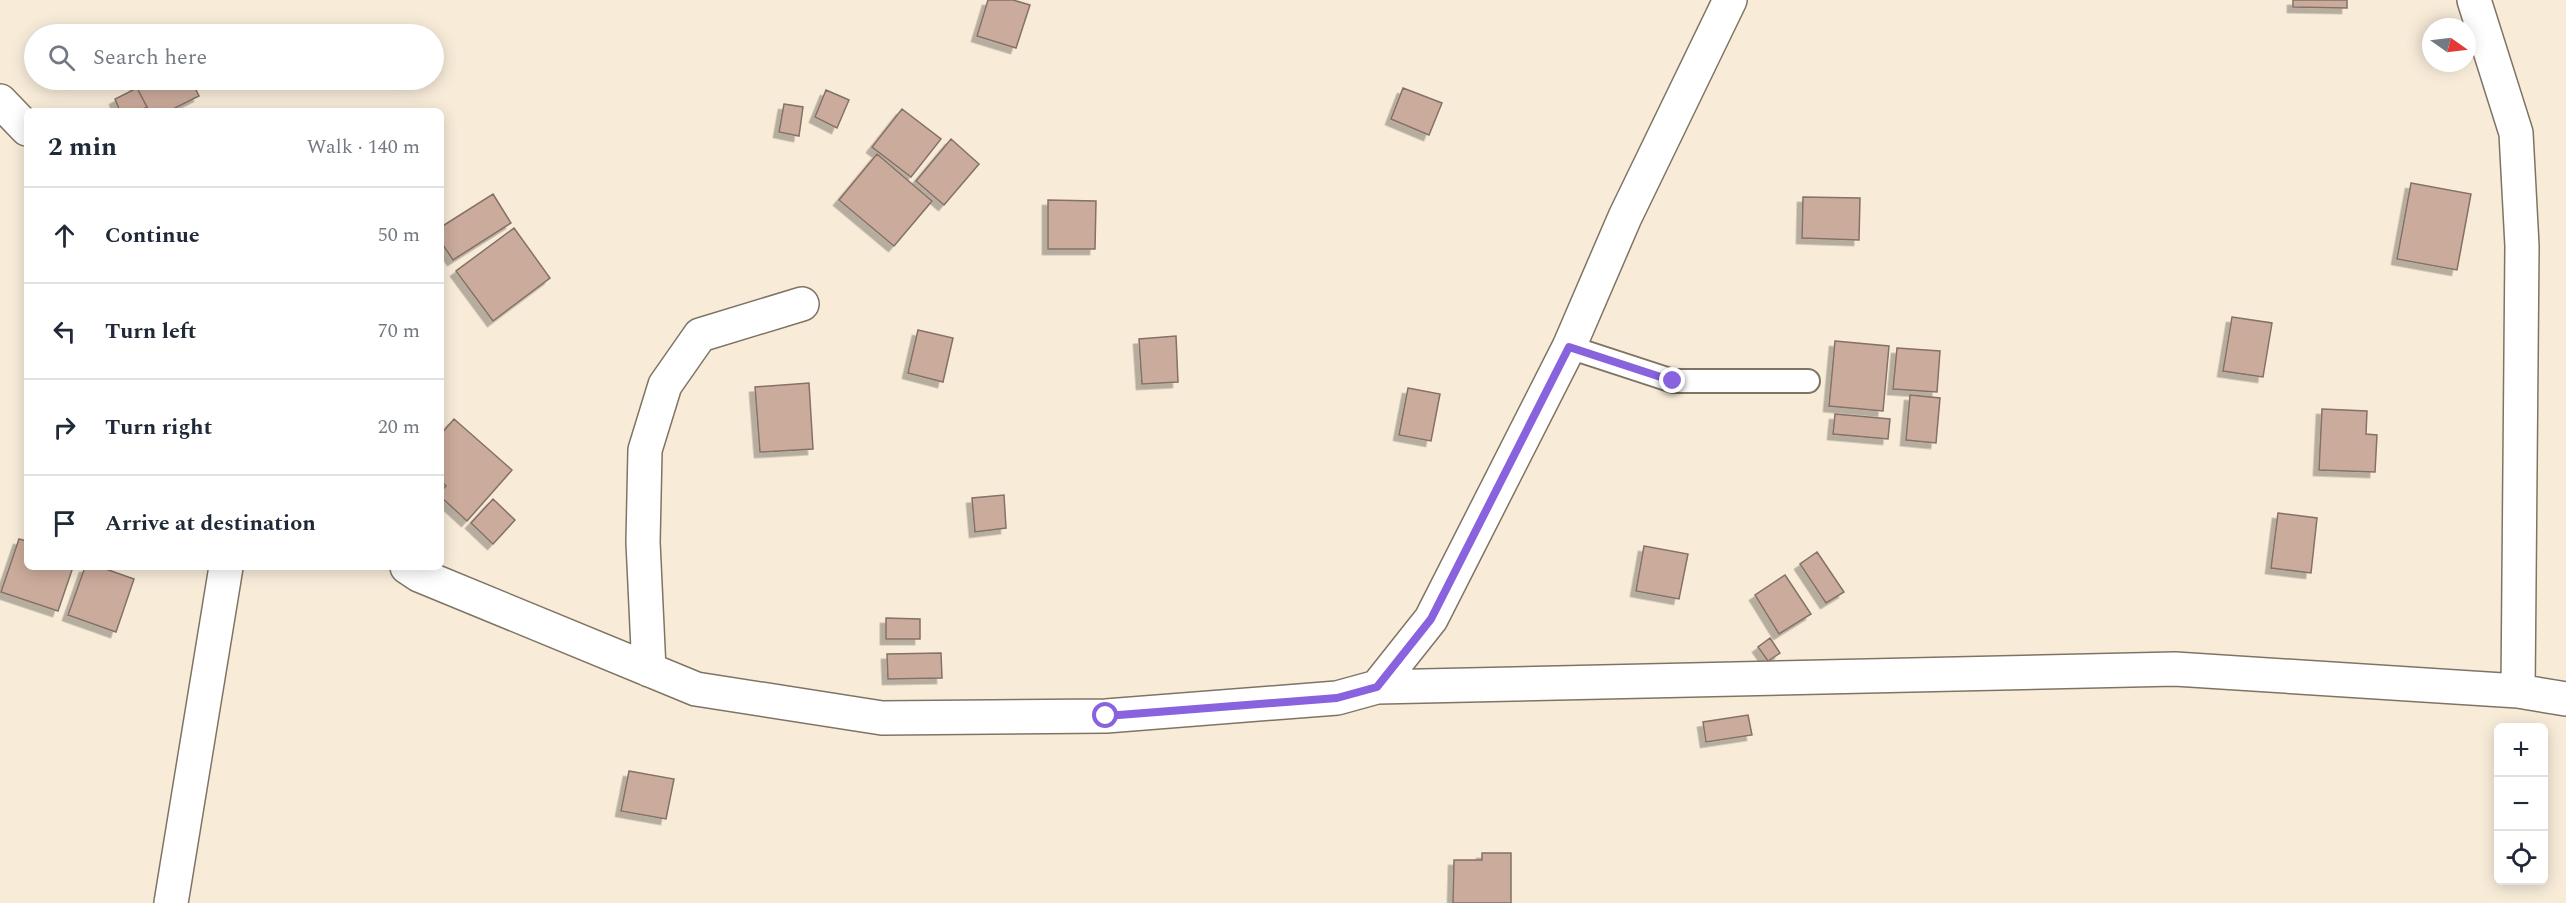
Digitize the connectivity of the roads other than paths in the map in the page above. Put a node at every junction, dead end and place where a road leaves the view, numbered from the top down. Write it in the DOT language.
graph roads {
  1 [pos="1730,0"];
  2 [pos="2474,0"];
  3 [pos="0,101"];
  4 [pos="24,126"];
  5 [pos="802,304"];
  6 [pos="1569,347"];
  7 [pos="1808,381"];
  8 [pos="226,570"];
  9 [pos="412,570"];
  10 [pos="649,670"];
  11 [pos="1377,687"];
  12 [pos="2518,691"];
  13 [pos="2566,699"];
  14 [pos="171,903"];
  1 -- 6 [label="street"];
  2 -- 12 [label="street"];
  3 -- 4 [label="street"];
  5 -- 10 [label="street"];
  6 -- 7 [label="lane"];
  6 -- 11 [label="street"];
  8 -- 14 [label="street"];
  9 -- 10 [label="street"];
  10 -- 11 [label="street"];
  11 -- 12 [label="street"];
  12 -- 13 [label="street"];
}
